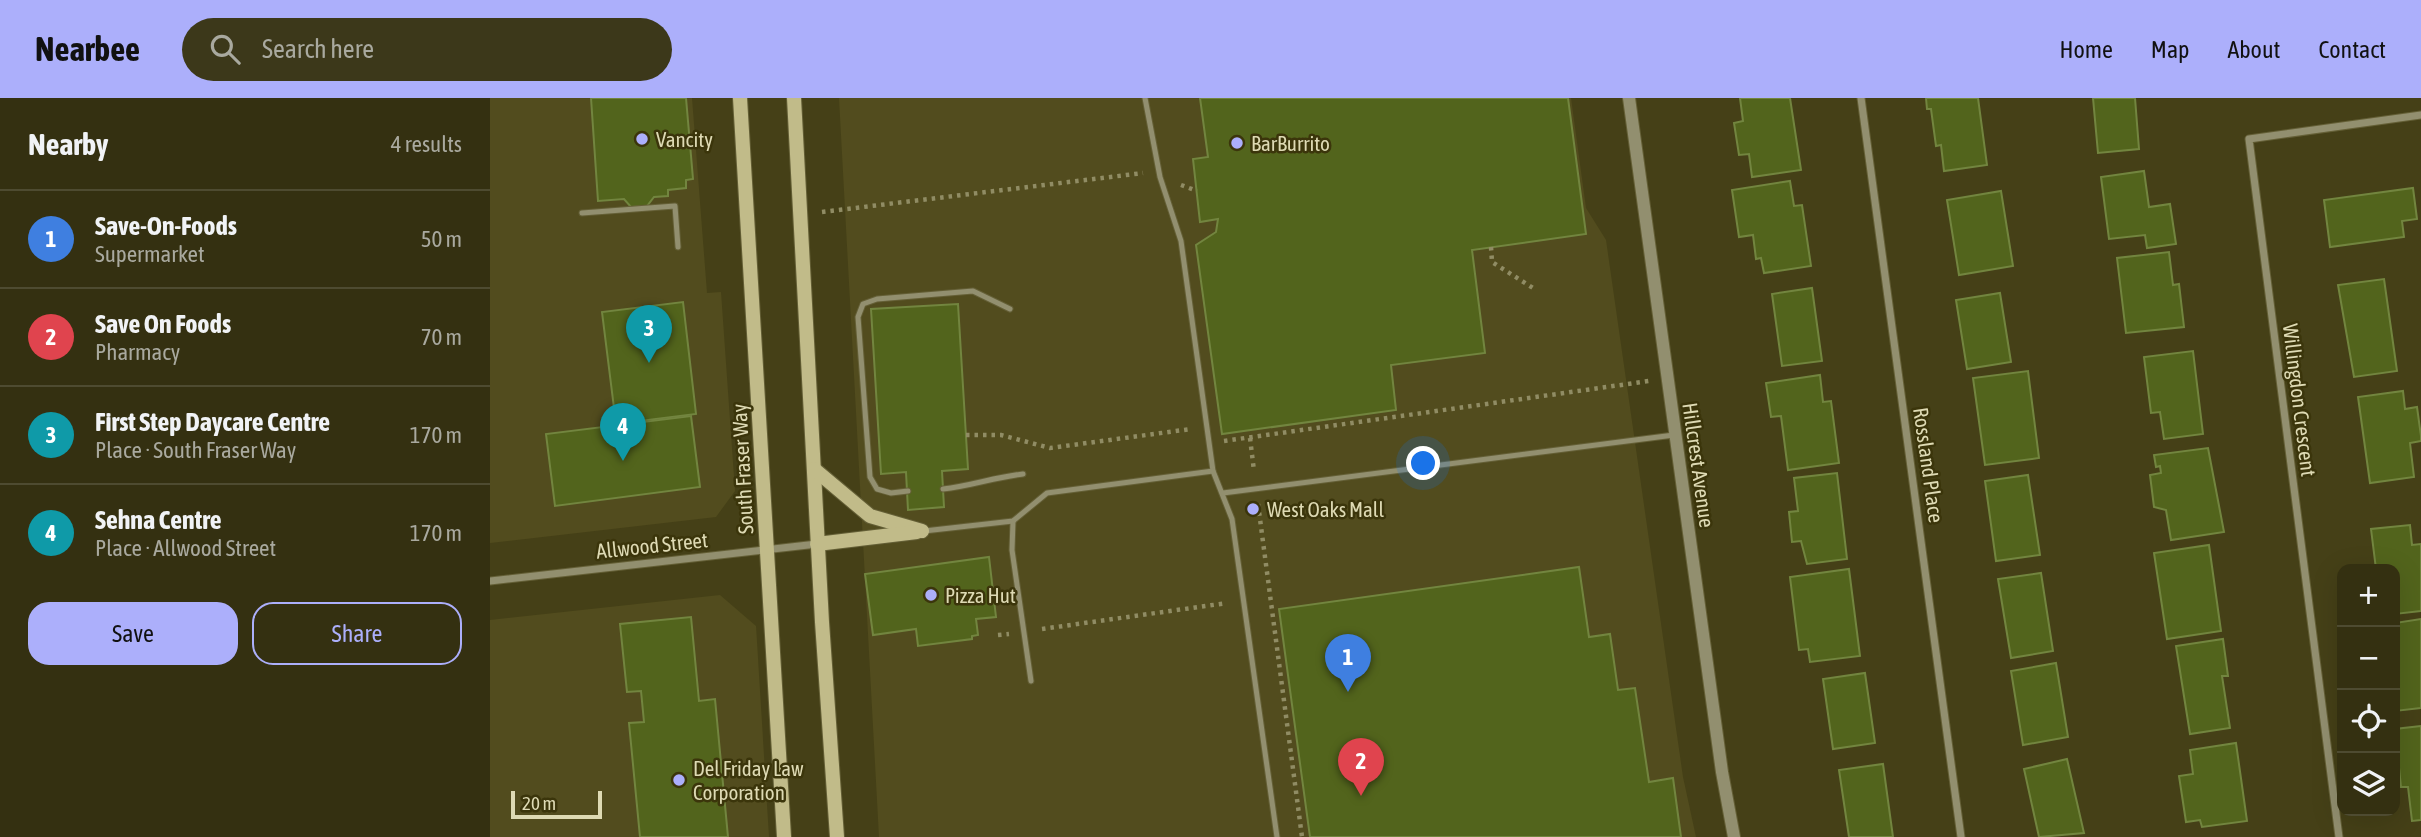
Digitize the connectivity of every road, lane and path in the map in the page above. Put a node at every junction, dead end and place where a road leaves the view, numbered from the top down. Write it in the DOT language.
graph roads {
  1 [pos="740,98"];
  2 [pos="794,98"];
  3 [pos="1145,98"];
  4 [pos="1629,98"];
  5 [pos="1861,98"];
  6 [pos="2421,115"];
  7 [pos="1160,177"];
  8 [pos="1197,191"];
  9 [pos="800,212"];
  10 [pos="582,213"];
  11 [pos="678,247"];
  12 [pos="1491,247"];
  13 [pos="1533,288"];
  14 [pos="1010,309"];
  15 [pos="1667,379"];
  16 [pos="1206,427"];
  17 [pos="966,435"];
  18 [pos="1676,435"];
  19 [pos="1250,438"];
  20 [pos="1208,443"];
  21 [pos="814,469"];
  22 [pos="1213,471"];
  23 [pos="1023,474"];
  24 [pos="1256,488"];
  25 [pos="943,489"];
  26 [pos="908,491"];
  27 [pos="1223,493"];
  28 [pos="1013,522"];
  29 [pos="922,531"];
  30 [pos="817,544"];
  31 [pos="768,552"];
  32 [pos="490,581"];
  33 [pos="1270,598"];
  34 [pos="1244,601"];
  35 [pos="1024,632"];
  36 [pos="998,635"];
  37 [pos="1031,681"];
  38 [pos="784,837"];
  39 [pos="837,837"];
  40 [pos="1277,837"];
  41 [pos="1302,837"];
  42 [pos="1734,837"];
  43 [pos="1961,837"];
  44 [pos="2339,837"];
  1 -- 31 [label="main road, South Fraser Way"];
  2 -- 9 [label="main road"];
  3 -- 7 [label="lane"];
  4 -- 15 [label="street, Hillcrest Avenue"];
  5 -- 43 [label="street, Rossland Place"];
  6 -- 44 [label="street, Willingdon Crescent"];
  7 -- 8 [label="path"];
  7 -- 9 [label="path"];
  7 -- 16 [label="lane"];
  9 -- 21 [label="main road"];
  10 -- 11 [label="lane"];
  12 -- 13 [label="path"];
  14 -- 26 [label="lane"];
  15 -- 18 [label="street, Hillcrest Avenue"];
  15 -- 19 [label="path"];
  16 -- 17 [label="path"];
  16 -- 20 [label="lane"];
  18 -- 24 [label="lane"];
  18 -- 42 [label="street, Hillcrest Avenue"];
  19 -- 20 [label="path"];
  19 -- 24 [label="path"];
  20 -- 22 [label="lane"];
  21 -- 29 [label="main road"];
  21 -- 30 [label="main road"];
  22 -- 27 [label="lane"];
  22 -- 28 [label="lane"];
  23 -- 25 [label="lane"];
  24 -- 27 [label="lane"];
  24 -- 33 [label="path"];
  27 -- 34 [label="lane"];
  28 -- 29 [label="lane"];
  28 -- 35 [label="lane"];
  29 -- 30 [label="main road"];
  30 -- 31 [label="street, Allwood Street"];
  30 -- 39 [label="main road"];
  31 -- 32 [label="street, Allwood Street"];
  31 -- 38 [label="main road, South Fraser Way"];
  33 -- 34 [label="path"];
  33 -- 41 [label="path"];
  34 -- 35 [label="path"];
  34 -- 40 [label="lane"];
  35 -- 36 [label="path"];
  35 -- 37 [label="lane"];
}
